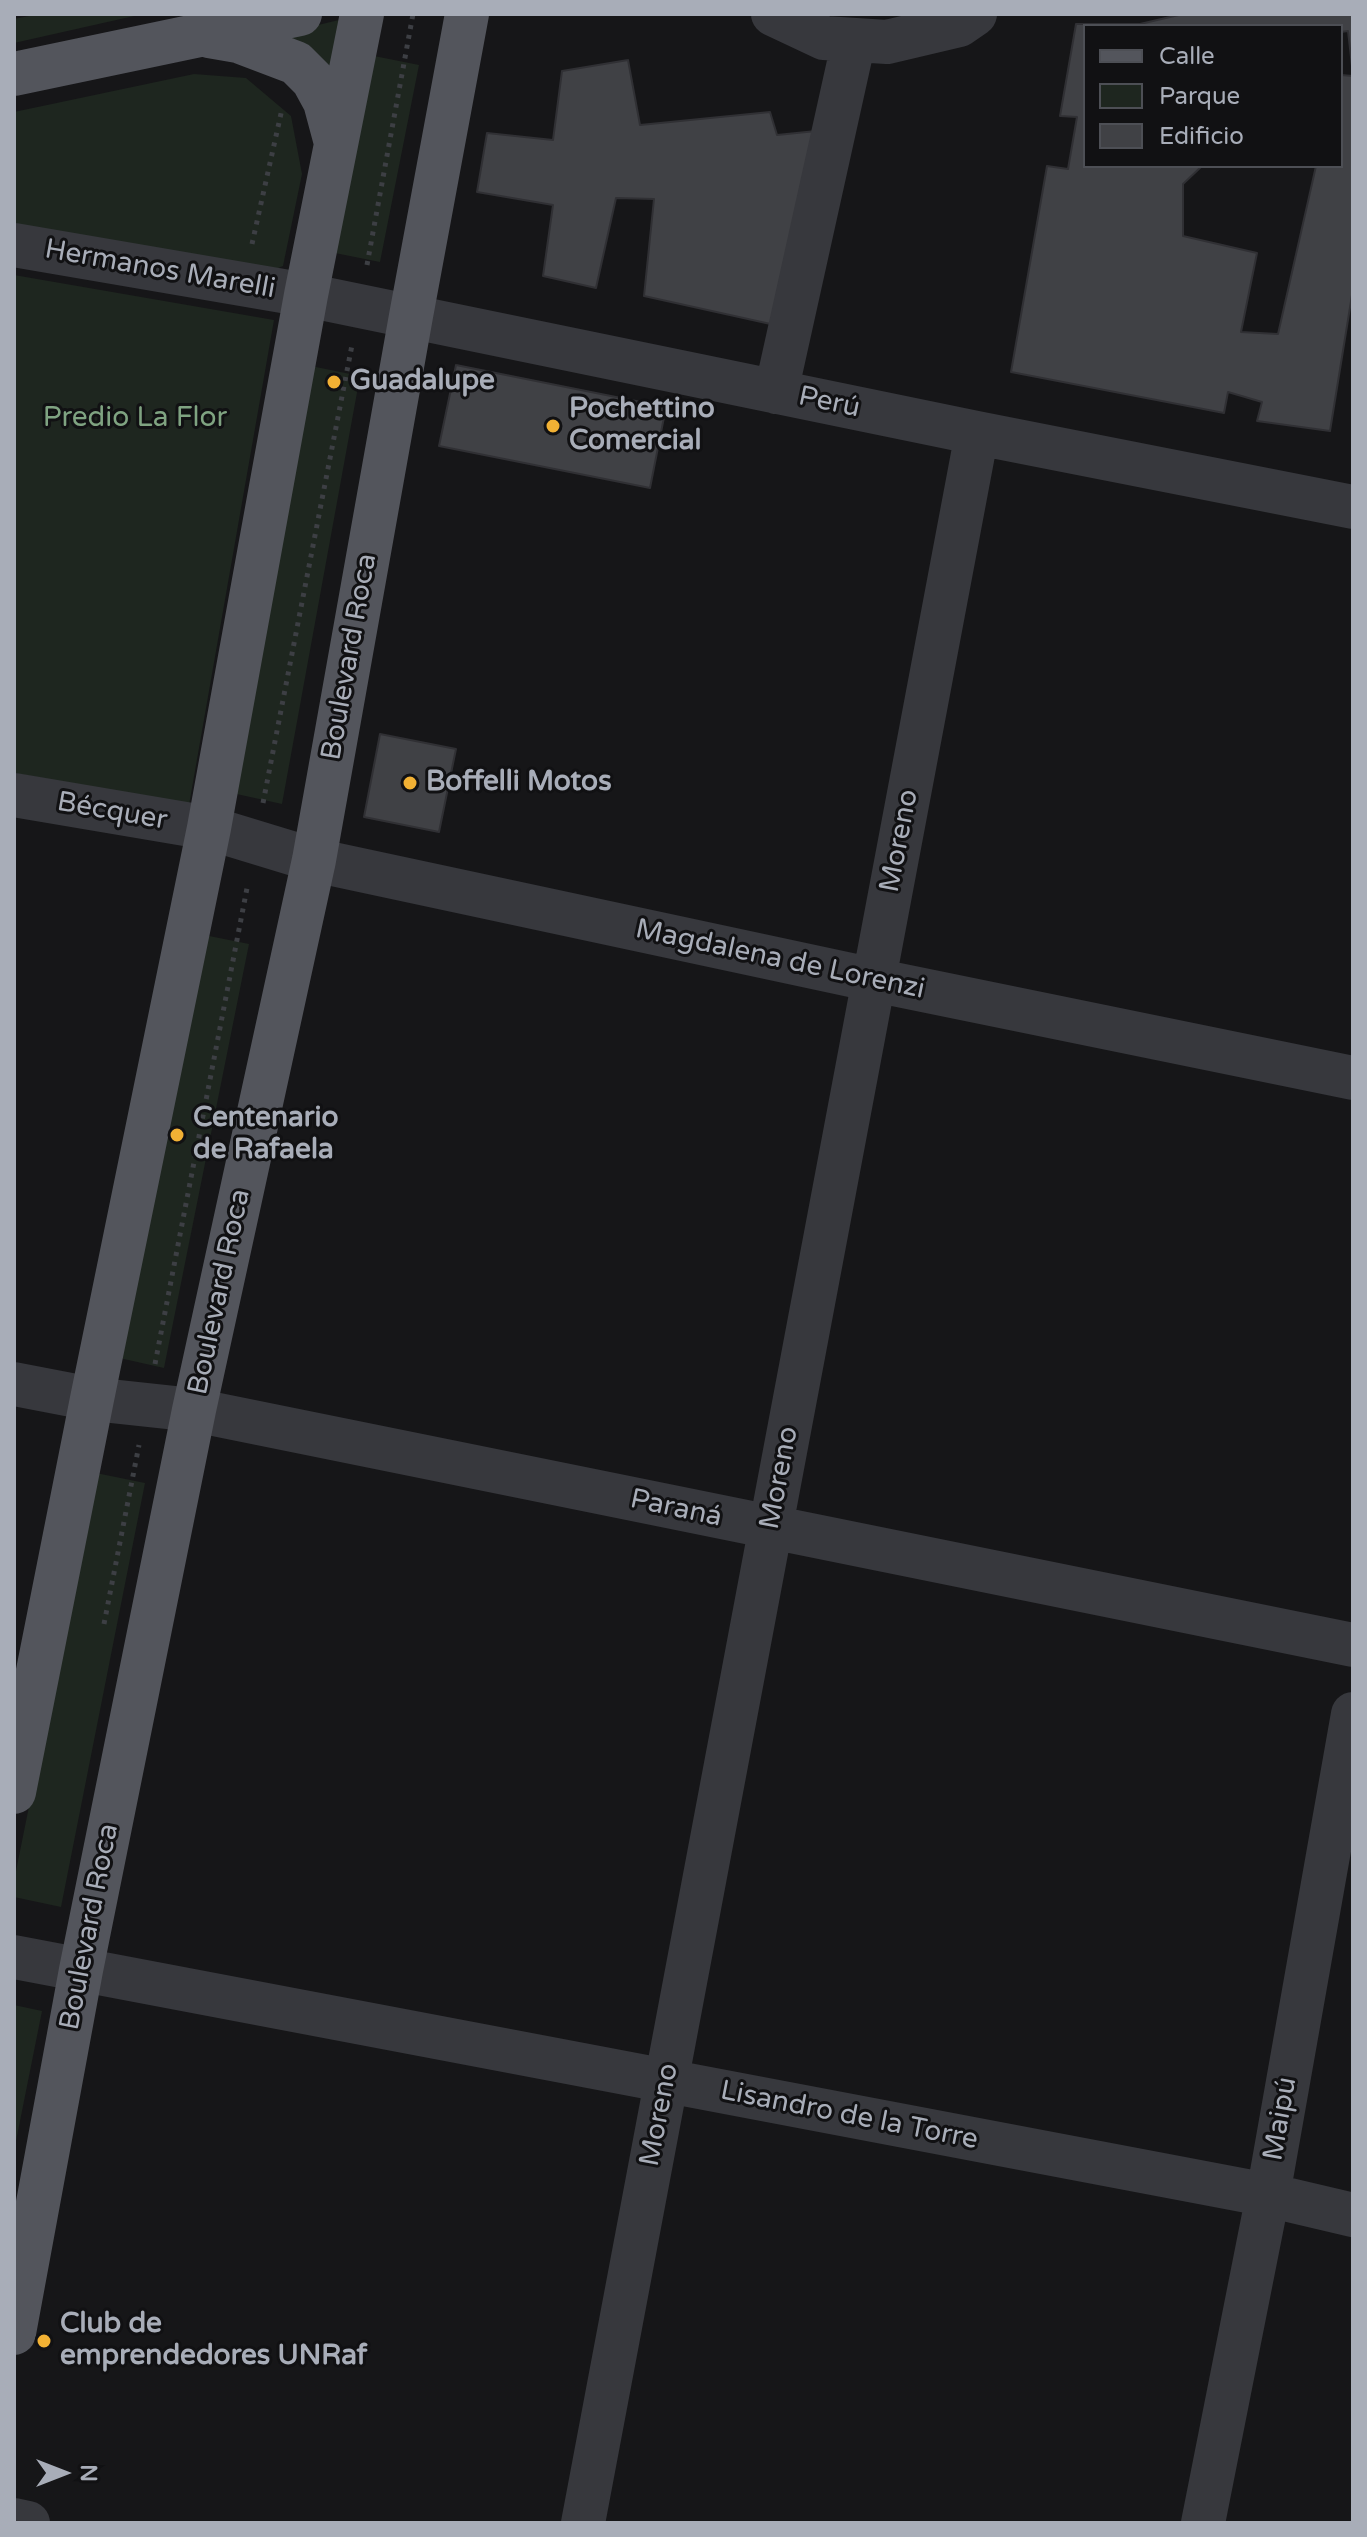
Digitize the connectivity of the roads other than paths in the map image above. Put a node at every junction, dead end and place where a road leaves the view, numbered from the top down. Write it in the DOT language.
graph roads {
  1 [pos="300,14"];
  2 [pos="362,14"];
  3 [pos="467,14"];
  4 [pos="773,14"];
  5 [pos="975,14"];
  6 [pos="198,34"];
  7 [pos="854,40"];
  8 [pos="14,74"];
  9 [pos="336,144"];
  10 [pos="14,245"];
  11 [pos="306,295"];
  12 [pos="411,316"];
  13 [pos="776,392"];
  14 [pos="977,433"];
  15 [pos="1353,507"];
  16 [pos="14,795"];
  17 [pos="209,828"];
  18 [pos="314,860"];
  19 [pos="874,980"];
  20 [pos="1353,1078"];
  21 [pos="14,1384"];
  22 [pos="92,1399"];
  23 [pos="194,1410"];
  24 [pos="770,1529"];
  25 [pos="1353,1645"];
  26 [pos="1353,1714"];
  27 [pos="14,1792"];
  28 [pos="14,1957"];
  29 [pos="81,1970"];
  30 [pos="666,2081"];
  31 [pos="1268,2195"];
  32 [pos="1353,2215"];
  33 [pos="14,2333"];
  34 [pos="14,2520"];
  35 [pos="28,2523"];
  36 [pos="583,2523"];
  37 [pos="1203,2523"];
  1 -- 6 [label="main road"];
  2 -- 9 [label="main road"];
  3 -- 12 [label="main road, Boulevard Roca"];
  4 -- 7 [label="street"];
  5 -- 7 [label="street"];
  6 -- 8 [label="main road"];
  6 -- 9 [label="main road"];
  7 -- 13 [label="street"];
  9 -- 11 [label="main road"];
  10 -- 11 [label="street, Hermanos Marelli"];
  11 -- 12 [label="street, Perú"];
  11 -- 17 [label="main road"];
  12 -- 13 [label="street, Perú"];
  12 -- 18 [label="main road, Boulevard Roca"];
  13 -- 14 [label="street, Perú"];
  14 -- 15 [label="street, Perú"];
  14 -- 19 [label="street, Moreno"];
  16 -- 17 [label="street, Bécquer"];
  17 -- 18 [label="street, Magdalena de Lorenzi"];
  17 -- 22 [label="main road"];
  18 -- 19 [label="street, Magdalena de Lorenzi"];
  18 -- 23 [label="main road, Boulevard Roca"];
  19 -- 20 [label="street, Magdalena de Lorenzi"];
  19 -- 24 [label="street, Moreno"];
  21 -- 22 [label="street, Paraná"];
  22 -- 23 [label="street, Paraná"];
  22 -- 27 [label="main road"];
  23 -- 24 [label="street, Paraná"];
  23 -- 29 [label="main road, Boulevard Roca"];
  24 -- 25 [label="street, Paraná"];
  24 -- 30 [label="street, Moreno"];
  26 -- 31 [label="street, Maipú"];
  28 -- 29 [label="street, Lisandro de la Torre"];
  29 -- 30 [label="street, Lisandro de la Torre"];
  29 -- 33 [label="main road, Boulevard Roca"];
  30 -- 31 [label="street, Lisandro de la Torre"];
  30 -- 36 [label="street, Moreno"];
  31 -- 32 [label="street, Lisandro de la Torre"];
  31 -- 37 [label="street, Maipú"];
  34 -- 35 [label="street"];
}
